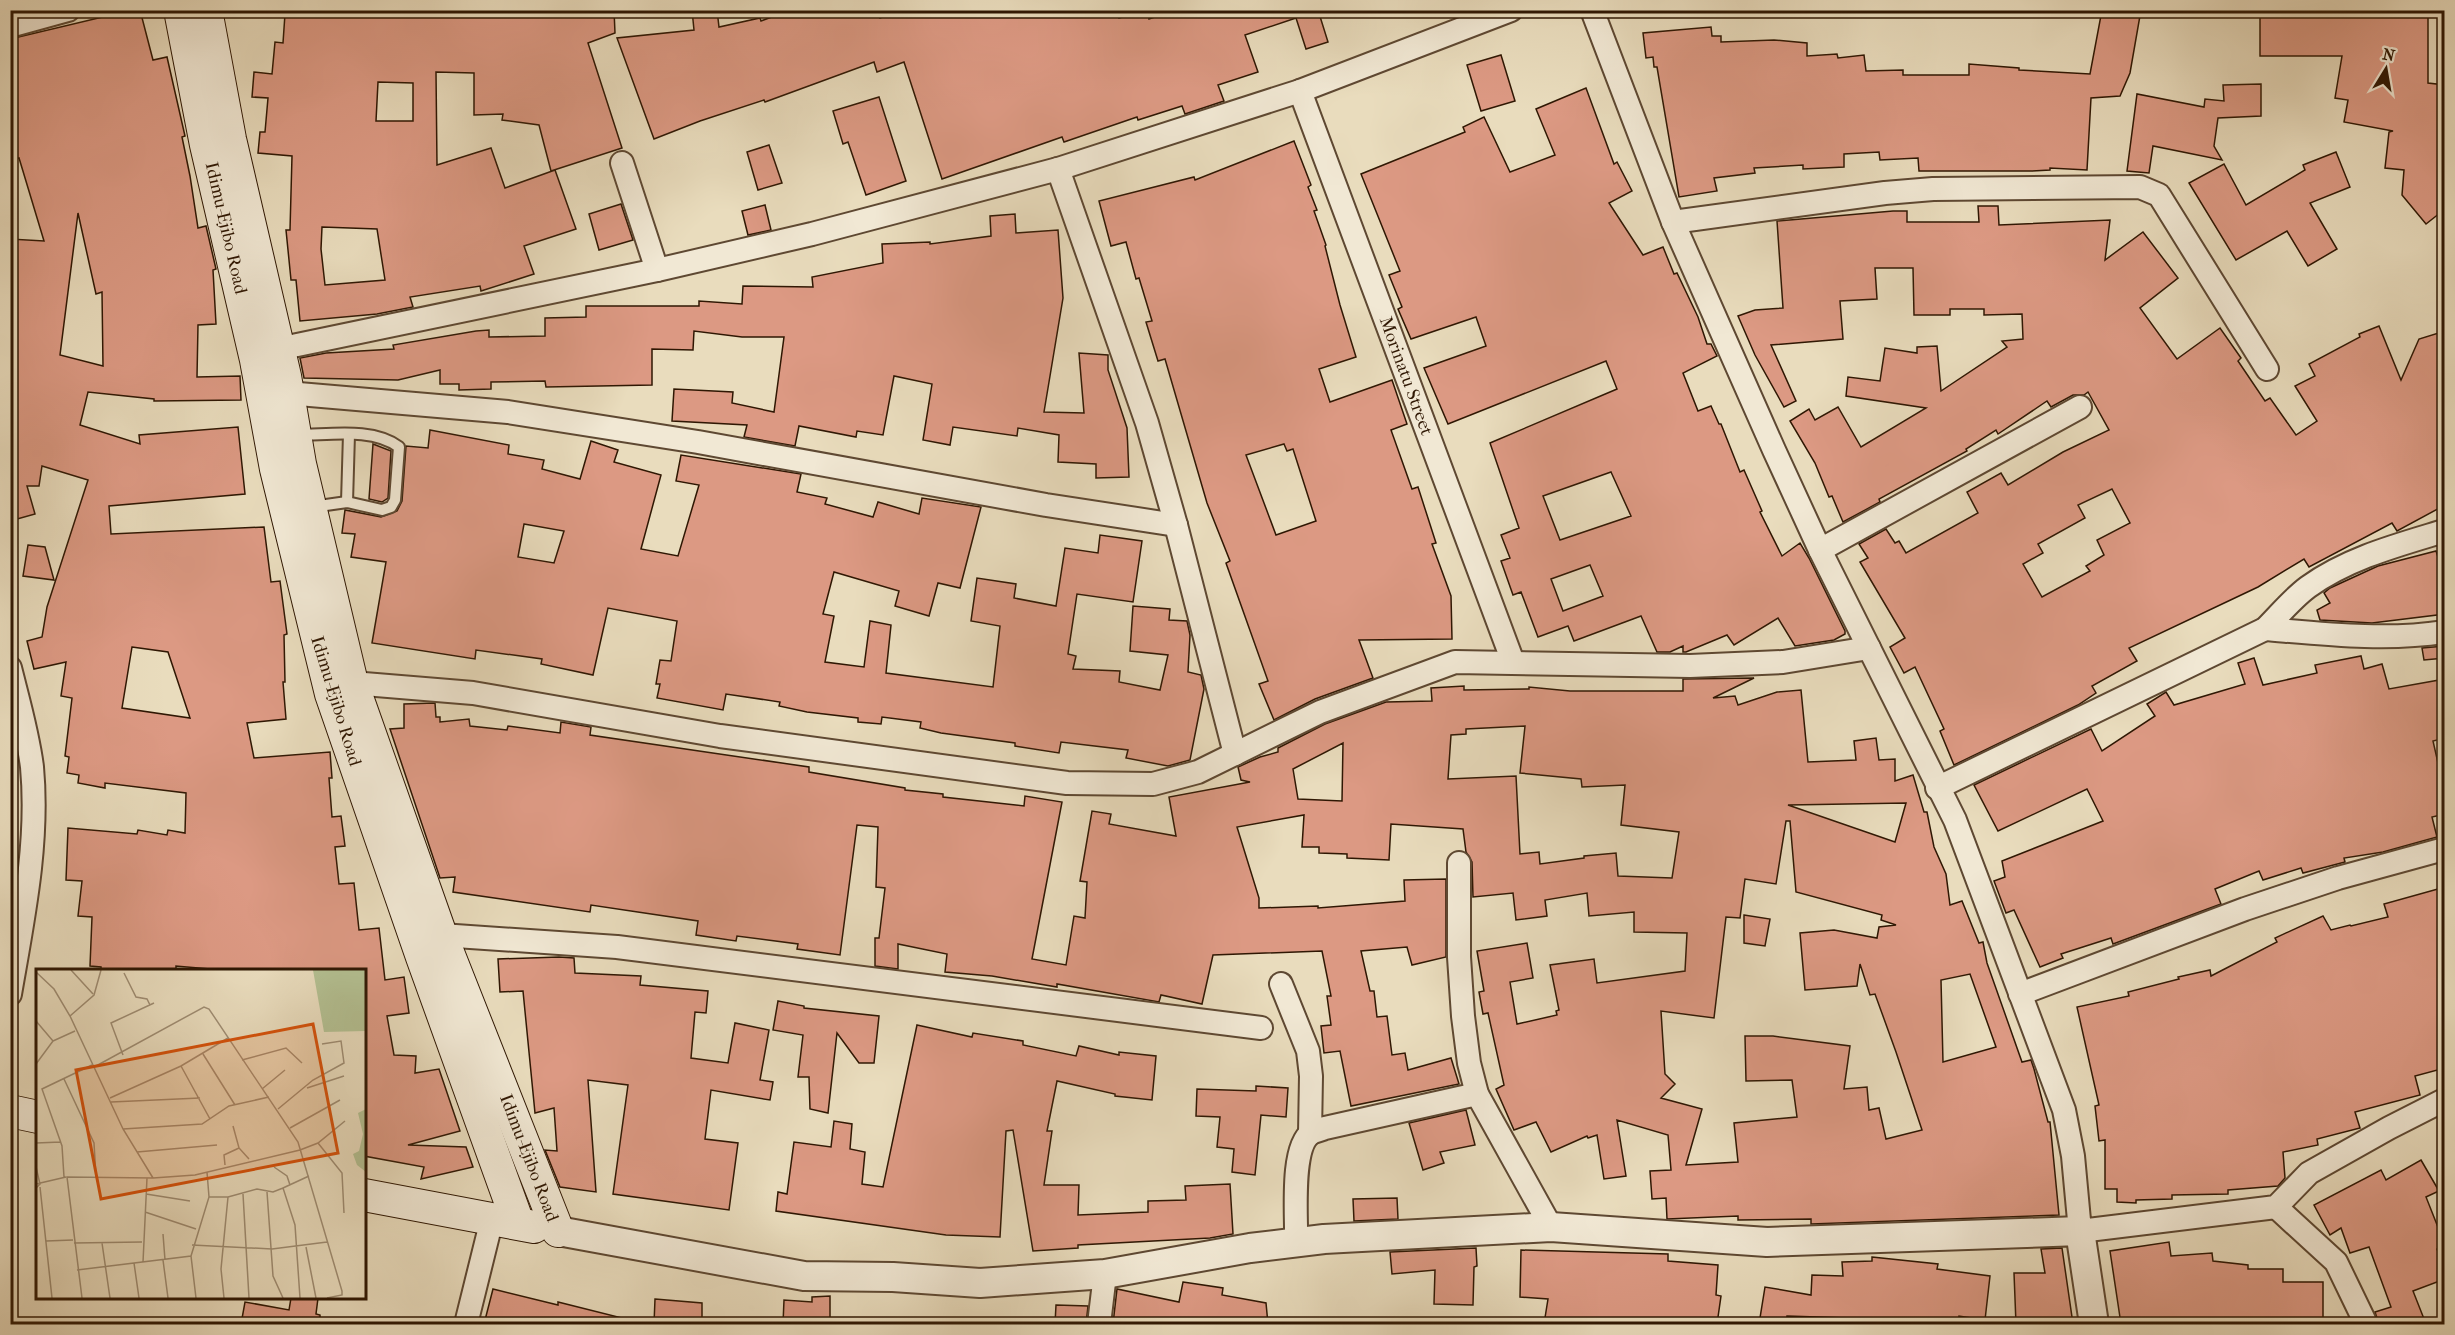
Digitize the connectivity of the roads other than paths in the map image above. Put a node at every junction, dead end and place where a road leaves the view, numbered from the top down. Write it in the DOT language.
graph roads {
  1 [pos="68,10"];
  2 [pos="180,10"];
  3 [pos="206,10"];
  4 [pos="1511,10"];
  5 [pos="1592,10"];
  6 [pos="10,26"];
  7 [pos="1300,91"];
  8 [pos="622,163"];
  9 [pos="1058,169"];
  10 [pos="1673,222"];
  11 [pos="657,270"];
  12 [pos="278,349"];
  13 [pos="2267,369"];
  14 [pos="287,393"];
  15 [pos="2080,407"];
  16 [pos="349,434"];
  17 [pos="291,456"];
  18 [pos="347,502"];
  19 [pos="311,507"];
  20 [pos="1176,525"];
  21 [pos="2445,531"];
  22 [pos="1820,550"];
  23 [pos="2265,629"];
  24 [pos="2445,632"];
  25 [pos="1869,648"];
  26 [pos="1512,662"];
  27 [pos="10,668"];
  28 [pos="352,683"];
  29 [pos="359,738"];
  30 [pos="1235,754"];
  31 [pos="1937,788"];
  32 [pos="2445,849"];
  33 [pos="1459,863"];
  34 [pos="441,935"];
  35 [pos="1281,984"];
  36 [pos="10,994"];
  37 [pos="2020,994"];
  38 [pos="1261,1028"];
  39 [pos="1477,1095"];
  40 [pos="2445,1100"];
  41 [pos="10,1111"];
  42 [pos="36,1117"];
  43 [pos="1310,1134"];
  44 [pos="366,1196"];
  45 [pos="2276,1207"];
  46 [pos="505,1221"];
  47 [pos="1551,1227"];
  48 [pos="558,1231"];
  49 [pos="2080,1231"];
  50 [pos="1296,1242"];
  51 [pos="1105,1274"];
  52 [pos="466,1324"];
  53 [pos="1099,1324"];
  54 [pos="2094,1324"];
  55 [pos="2366,1324"];
  1 -- 6 [label="street"];
  2 -- 17 [label="main road, Idimu-Ejibo Road"];
  3 -- 12 [label="main road, Idimu-Ejibo Road"];
  4 -- 7 [label="street"];
  5 -- 10 [label="street"];
  7 -- 9 [label="street"];
  7 -- 26 [label="street, Morinatu Street"];
  8 -- 11 [label="street"];
  9 -- 11 [label="street"];
  9 -- 20 [label="street"];
  10 -- 13 [label="street"];
  10 -- 22 [label="street"];
  11 -- 12 [label="street"];
  12 -- 14 [label="main road, Idimu-Ejibo Road"];
  14 -- 17 [label="main road, Idimu-Ejibo Road"];
  14 -- 20 [label="street"];
  15 -- 22 [label="street"];
  16 -- 17 [label="lane"];
  16 -- 18 [label="lane"];
  16 -- 18 [label="lane"];
  17 -- 19 [label="main road, Idimu-Ejibo Road"];
  17 -- 29 [label="main road, Idimu-Ejibo Road"];
  18 -- 19 [label="lane"];
  19 -- 28 [label="main road, Idimu-Ejibo Road"];
  20 -- 30 [label="street"];
  21 -- 23 [label="street"];
  22 -- 25 [label="street"];
  23 -- 24 [label="street"];
  23 -- 31 [label="street"];
  25 -- 26 [label="street"];
  25 -- 31 [label="street"];
  26 -- 30 [label="street"];
  27 -- 36 [label="street"];
  28 -- 29 [label="main road, Idimu-Ejibo Road"];
  28 -- 30 [label="street"];
  29 -- 34 [label="main road, Idimu-Ejibo Road"];
  29 -- 46 [label="main road, Idimu-Ejibo Road"];
  31 -- 37 [label="street"];
  32 -- 37 [label="street"];
  33 -- 39 [label="street"];
  34 -- 38 [label="street"];
  34 -- 48 [label="main road, Idimu-Ejibo Road"];
  35 -- 43 [label="street"];
  37 -- 49 [label="street"];
  39 -- 43 [label="street"];
  39 -- 47 [label="street"];
  40 -- 45 [label="street"];
  41 -- 42 [label="main road"];
  43 -- 50 [label="street"];
  44 -- 46 [label="main road"];
  45 -- 49 [label="street"];
  45 -- 55 [label="street"];
  46 -- 48 [label="main road"];
  46 -- 52 [label="street"];
  47 -- 49 [label="street"];
  47 -- 50 [label="street"];
  48 -- 51 [label="street"];
  49 -- 54 [label="street"];
  50 -- 51 [label="street"];
  51 -- 53 [label="street"];
}
